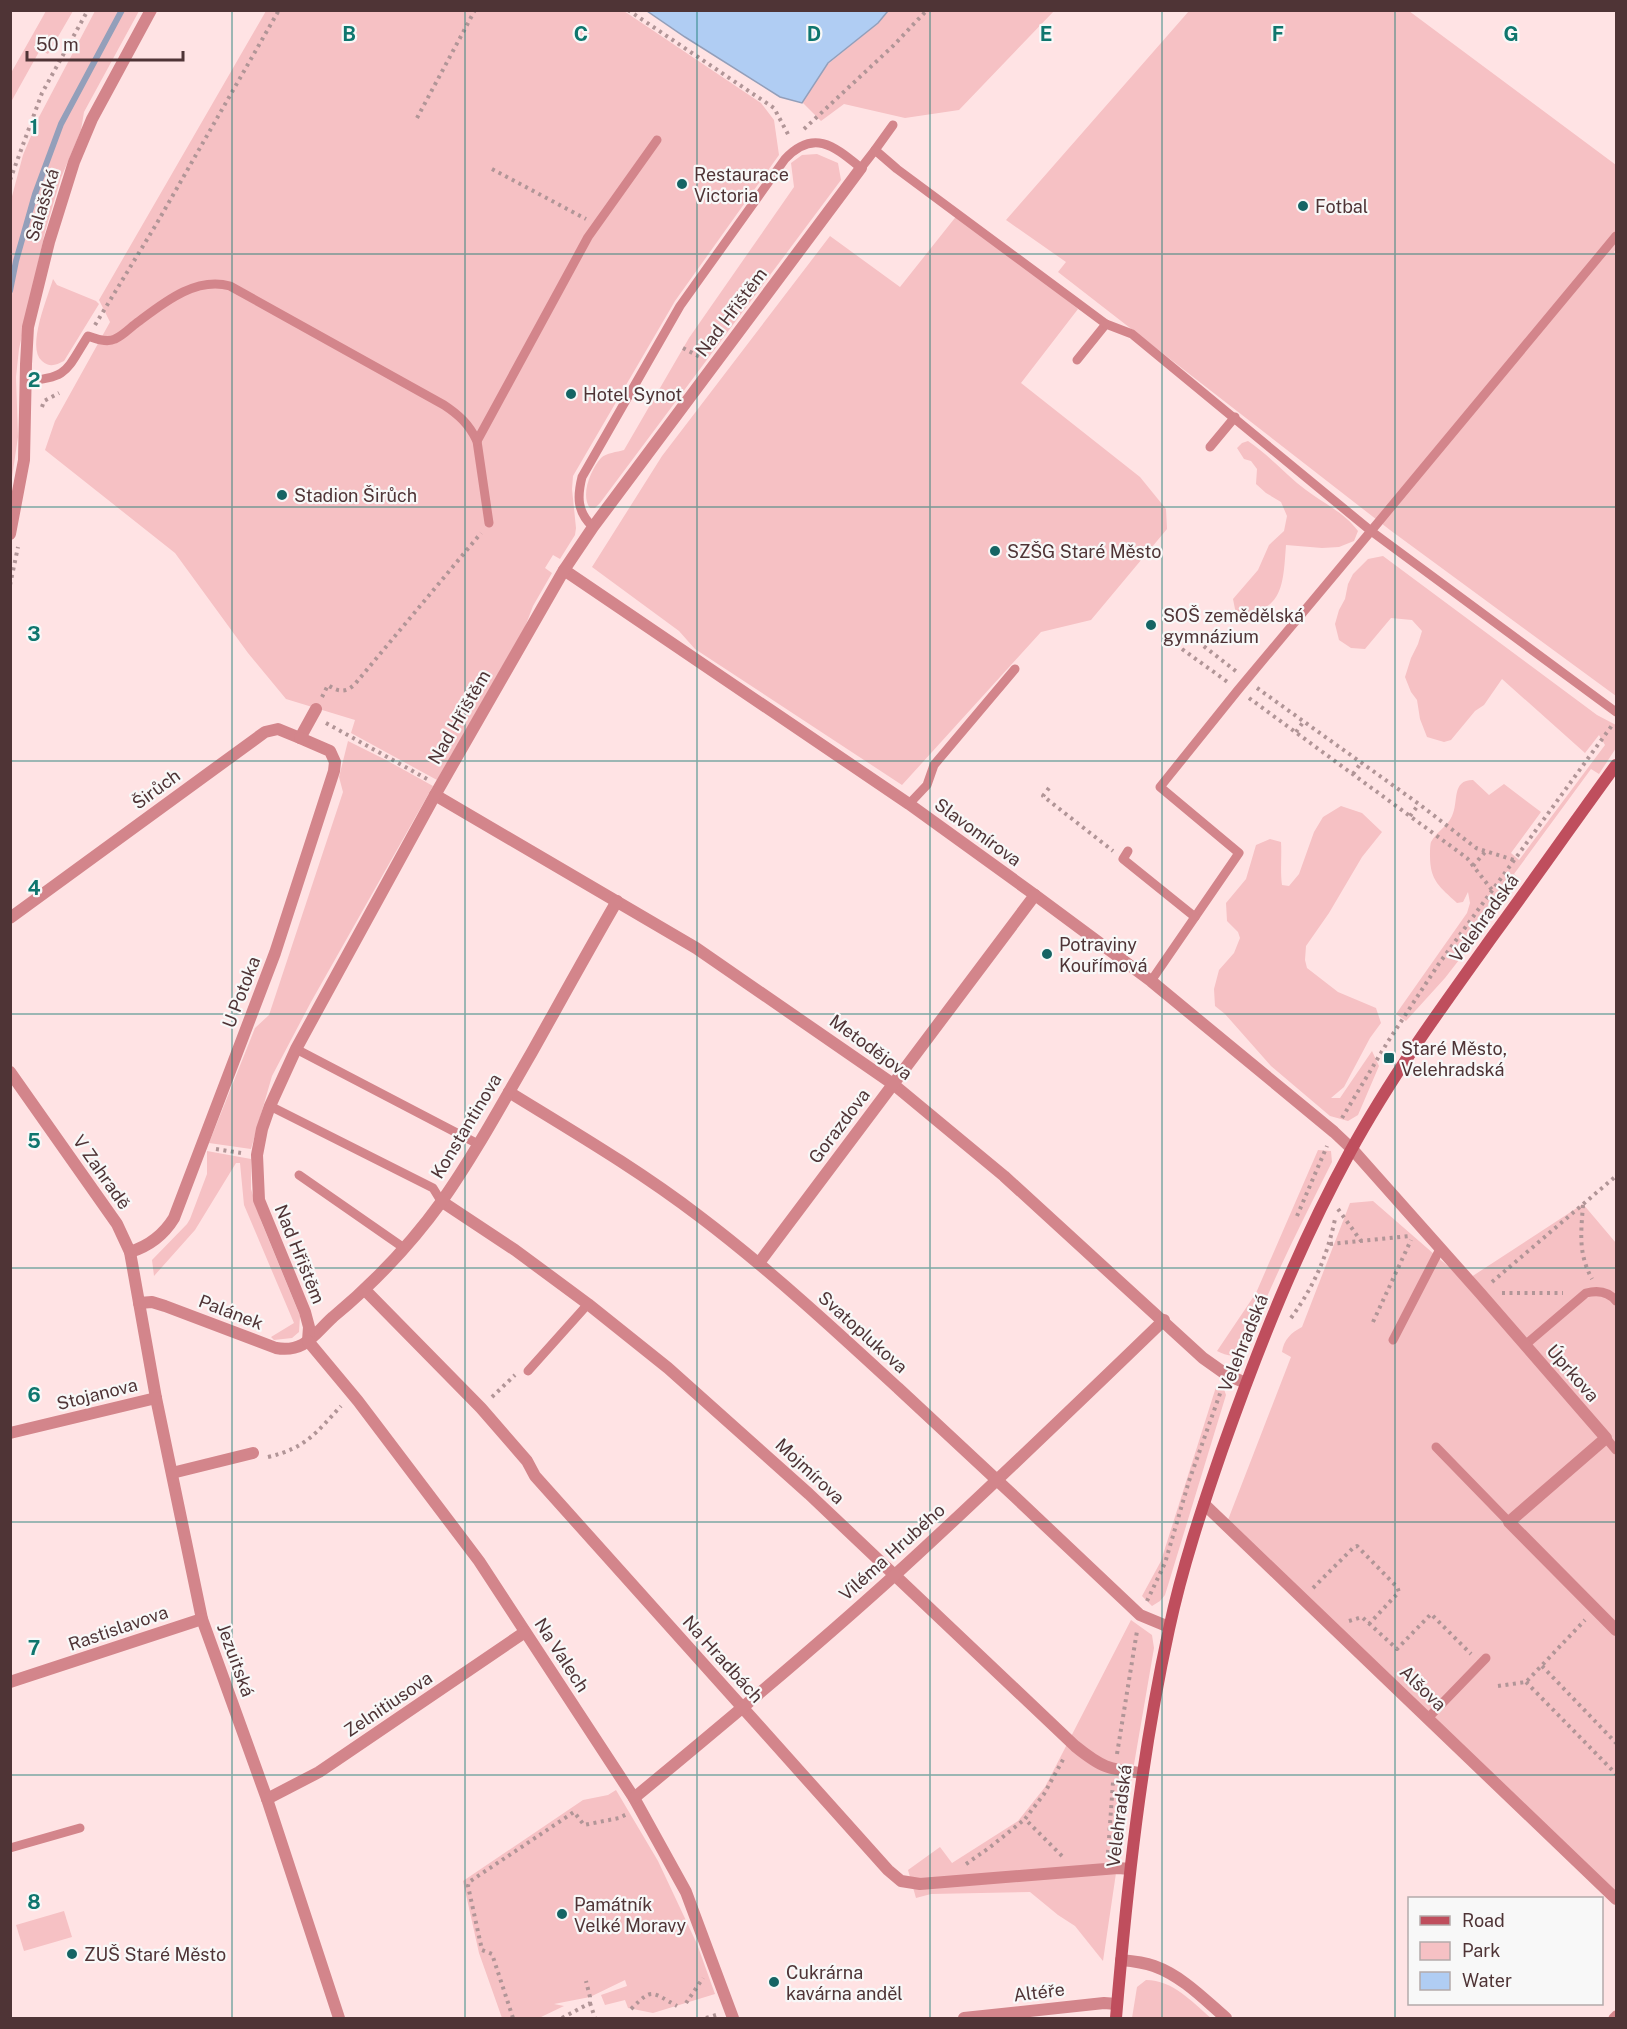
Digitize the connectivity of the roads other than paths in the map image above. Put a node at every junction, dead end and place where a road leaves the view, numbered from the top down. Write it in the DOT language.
graph roads {
  1 [pos="151,10"];
  2 [pos="894,125"];
  3 [pos="657,140"];
  4 [pos="875,150"];
  5 [pos="861,168"];
  6 [pos="1617,236"];
  7 [pos="1106,324"];
  8 [pos="1077,360"];
  9 [pos="26,381"];
  10 [pos="1235,417"];
  11 [pos="477,441"];
  12 [pos="1210,447"];
  13 [pos="489,523"];
  14 [pos="593,527"];
  15 [pos="1371,531"];
  16 [pos="10,534"];
  17 [pos="564,570"];
  18 [pos="1015,669"];
  19 [pos="315,712"];
  20 [pos="1617,712"];
  21 [pos="300,738"];
  22 [pos="1617,765"];
  23 [pos="438,790"];
  24 [pos="909,804"];
  25 [pos="1125,855"];
  26 [pos="1035,895"];
  27 [pos="617,901"];
  28 [pos="1196,917"];
  29 [pos="10,918"];
  30 [pos="1151,981"];
  31 [pos="296,1049"];
  32 [pos="10,1072"];
  33 [pos="893,1084"];
  34 [pos="509,1092"];
  35 [pos="270,1106"];
  36 [pos="478,1144"];
  37 [pos="1352,1149"];
  38 [pos="299,1175"];
  39 [pos="441,1201"];
  40 [pos="404,1248"];
  41 [pos="1440,1249"];
  42 [pos="130,1252"];
  43 [pos="759,1263"];
  44 [pos="365,1290"];
  45 [pos="1617,1301"];
  46 [pos="139,1303"];
  47 [pos="588,1304"];
  48 [pos="1164,1320"];
  49 [pos="1393,1340"];
  50 [pos="308,1341"];
  51 [pos="1526,1345"];
  52 [pos="528,1371"];
  53 [pos="1246,1383"];
  54 [pos="156,1398"];
  55 [pos="10,1433"];
  56 [pos="1606,1438"];
  57 [pos="1436,1447"];
  58 [pos="1617,1450"];
  59 [pos="255,1456"];
  60 [pos="172,1473"];
  61 [pos="998,1480"];
  62 [pos="1204,1504"];
  63 [pos="1509,1522"];
  64 [pos="894,1575"];
  65 [pos="202,1619"];
  66 [pos="1169,1627"];
  67 [pos="1617,1630"];
  68 [pos="525,1632"];
  69 [pos="1486,1658"];
  70 [pos="10,1682"];
  71 [pos="742,1708"];
  72 [pos="1428,1718"];
  73 [pos="1142,1773"];
  74 [pos="267,1799"];
  75 [pos="636,1802"];
  76 [pos="80,1828"];
  77 [pos="10,1848"];
  78 [pos="1130,1869"];
  79 [pos="1617,1899"];
  80 [pos="1121,1960"];
  81 [pos="1117,2004"];
  82 [pos="1617,2015"];
  83 [pos="339,2019"];
  84 [pos="733,2019"];
  85 [pos="964,2019"];
  86 [pos="1116,2019"];
  87 [pos="1226,2019"];
  88 [pos="1613,2019"];
  1 -- 9 [label="street, Salašská"];
  2 -- 4 [label="lane"];
  3 -- 11 [label="lane"];
  4 -- 5 [label="lane"];
  4 -- 7 [label="lane"];
  5 -- 14 [label="street, Nad Hřištěm"];
  5 -- 14 [label="lane"];
  6 -- 15 [label="lane"];
  7 -- 8 [label="lane"];
  7 -- 10 [label="lane"];
  9 -- 11 [label="lane"];
  9 -- 16 [label="street, Salašská"];
  10 -- 12 [label="lane"];
  10 -- 15 [label="lane"];
  11 -- 13 [label="lane"];
  14 -- 17 [label="street, Nad Hřištěm"];
  15 -- 20 [label="lane"];
  15 -- 28 [label="lane"];
  17 -- 23 [label="street, Nad Hřištěm"];
  17 -- 24 [label="street, Slavomírova"];
  18 -- 24 [label="lane"];
  19 -- 21 [label="street"];
  21 -- 29 [label="street, Širůch"];
  21 -- 42 [label="street, U Potoka"];
  22 -- 37 [label="street, Velehradská"];
  23 -- 27 [label="street, Metodějova"];
  23 -- 31 [label="street, Nad Hřištěm"];
  24 -- 26 [label="street, Slavomírova"];
  25 -- 28 [label="lane"];
  26 -- 30 [label="street, Slavomírova"];
  26 -- 33 [label="street, Gorazdova"];
  27 -- 33 [label="street, Metodějova"];
  27 -- 34 [label="street, Konstantinova"];
  28 -- 30 [label="lane"];
  30 -- 37 [label="street, Slavomírova"];
  31 -- 35 [label="street, Nad Hřištěm"];
  31 -- 36 [label="lane"];
  32 -- 42 [label="street, V Zahradě"];
  33 -- 43 [label="street, Gorazdova"];
  33 -- 48 [label="street, Metodějova"];
  34 -- 36 [label="street, Konstantinova"];
  34 -- 43 [label="street, Svatoplukova"];
  35 -- 39 [label="lane"];
  35 -- 50 [label="street, Nad Hřištěm"];
  36 -- 39 [label="street, Konstantinova"];
  37 -- 41 [label="street, Úprkova"];
  37 -- 53 [label="street, Velehradská"];
  38 -- 40 [label="lane"];
  39 -- 40 [label="street, Konstantinova"];
  39 -- 47 [label="street, Mojmírova"];
  40 -- 44 [label="street, Konstantinova"];
  41 -- 49 [label="lane"];
  41 -- 51 [label="street, Úprkova"];
  42 -- 46 [label="street, V Zahradě"];
  43 -- 61 [label="street, Svatoplukova"];
  44 -- 50 [label="street, Konstantinova"];
  44 -- 71 [label="street, Na Hradbách"];
  45 -- 51 [label="lane"];
  46 -- 50 [label="street, Palánek"];
  46 -- 54 [label="street, Jezuitská"];
  47 -- 52 [label="lane"];
  47 -- 64 [label="street, Mojmírova"];
  48 -- 53 [label="street, Metodějova"];
  48 -- 61 [label="street, Viléma Hrubého"];
  50 -- 68 [label="street, Na Valech"];
  51 -- 56 [label="street, Úprkova"];
  53 -- 62 [label="street, Velehradská"];
  54 -- 55 [label="street, Stojanova"];
  54 -- 60 [label="street, Jezuitská"];
  56 -- 58 [label="lane"];
  56 -- 63 [label="street"];
  57 -- 63 [label="lane"];
  59 -- 60 [label="street"];
  60 -- 65 [label="street, Jezuitská"];
  61 -- 64 [label="street, Viléma Hrubého"];
  61 -- 66 [label="street, Svatoplukova"];
  62 -- 66 [label="street, Velehradská"];
  62 -- 72 [label="street, Alšova"];
  63 -- 67 [label="street"];
  64 -- 71 [label="street, Viléma Hrubého"];
  64 -- 73 [label="street, Mojmírova"];
  65 -- 70 [label="street, Rastislavova"];
  65 -- 74 [label="street, Jezuitská"];
  66 -- 73 [label="street, Velehradská"];
  68 -- 74 [label="street, Zelnitiusova"];
  68 -- 75 [label="street, Na Valech"];
  69 -- 72 [label="lane"];
  71 -- 75 [label="street, Viléma Hrubého"];
  71 -- 78 [label="street, Na Hradbách"];
  72 -- 79 [label="street, Alšova"];
  73 -- 78 [label="street, Velehradská"];
  74 -- 83 [label="street, Jezuitská"];
  75 -- 84 [label="street, Na Valech"];
  76 -- 77 [label="lane"];
  78 -- 80 [label="street, Velehradská"];
  80 -- 81 [label="street, Velehradská"];
  80 -- 87 [label="street"];
  81 -- 85 [label="street, Altéře"];
  81 -- 86 [label="street, Velehradská"];
  82 -- 88 [label="lane"];
}
